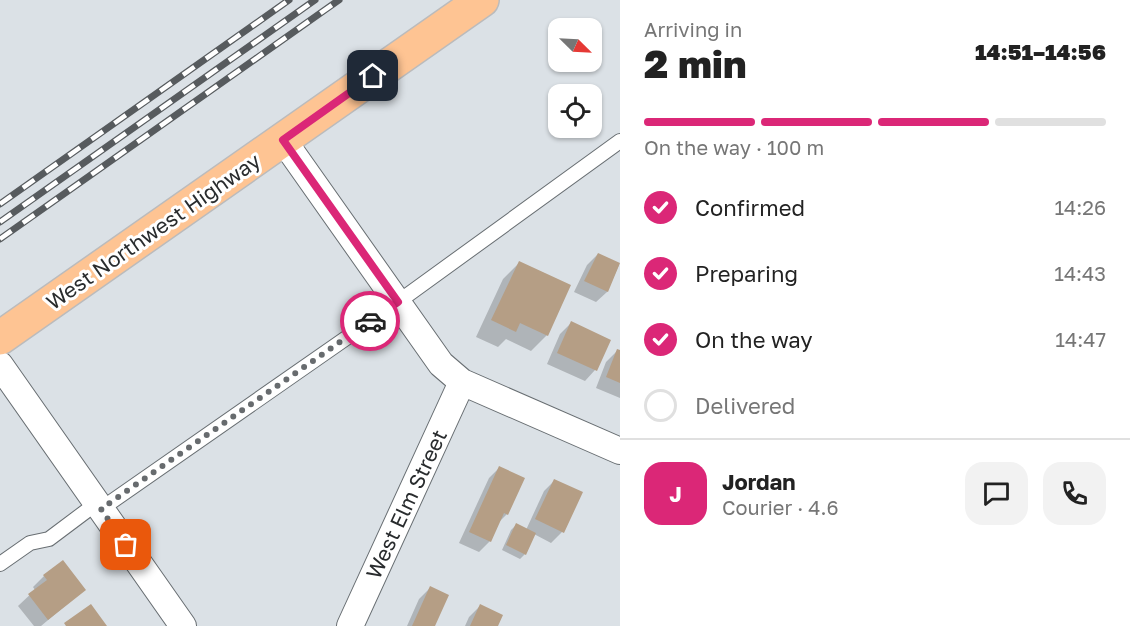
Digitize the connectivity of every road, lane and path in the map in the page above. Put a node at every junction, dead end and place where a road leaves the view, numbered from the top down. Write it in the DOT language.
graph roads {
  1 [pos="482,0"];
  2 [pos="283,140"];
  3 [pos="620,141"];
  4 [pos="398,302"];
  5 [pos="0,338"];
  6 [pos="0,365"];
  7 [pos="462,382"];
  8 [pos="620,451"];
  9 [pos="99,506"];
  10 [pos="0,564"];
  11 [pos="183,626"];
  12 [pos="350,626"];
  1 -- 2 [label="main road, West Northwest Highway"];
  2 -- 4 [label="street"];
  2 -- 5 [label="main road, West Northwest Highway"];
  3 -- 4 [label="lane"];
  4 -- 7 [label="street"];
  4 -- 9 [label="lane"];
  6 -- 9 [label="street"];
  7 -- 8 [label="street"];
  7 -- 12 [label="street, West Elm Street"];
  9 -- 10 [label="lane"];
  9 -- 11 [label="street"];
}
